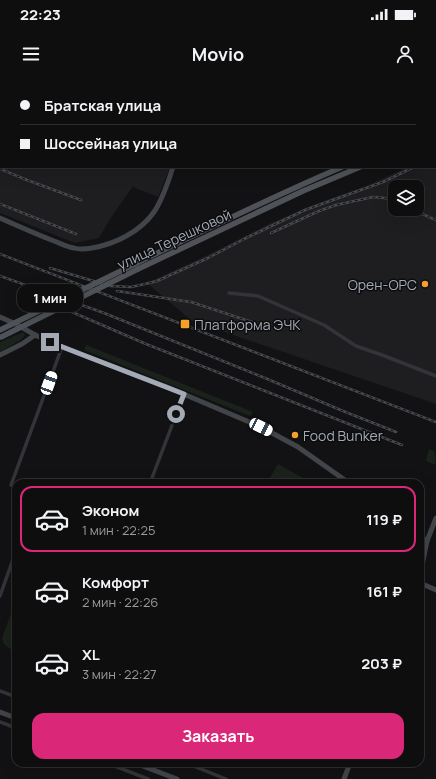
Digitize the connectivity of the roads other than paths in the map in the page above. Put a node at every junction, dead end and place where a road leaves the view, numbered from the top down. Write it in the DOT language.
graph roads {
  1 [pos="173,168"];
  2 [pos="340,168"];
  3 [pos="358,168"];
  4 [pos="341,175"];
  5 [pos="0,218"];
  6 [pos="137,267"];
  7 [pos="229,293"];
  8 [pos="0,317"];
  9 [pos="0,330"];
  10 [pos="35,335"];
  11 [pos="0,337"];
  12 [pos="62,347"];
  13 [pos="0,356"];
  14 [pos="436,376"];
  15 [pos="184,394"];
  16 [pos="13,479"];
  17 [pos="152,479"];
  18 [pos="343,479"];
  19 [pos="436,518"];
  20 [pos="424,539"];
  21 [pos="427,541"];
  22 [pos="424,556"];
  23 [pos="12,562"];
  24 [pos="424,585"];
  25 [pos="436,590"];
  26 [pos="0,596"];
  27 [pos="0,691"];
  28 [pos="12,696"];
  29 [pos="0,712"];
  30 [pos="12,716"];
  31 [pos="0,722"];
  32 [pos="12,726"];
  33 [pos="117,767"];
  34 [pos="146,767"];
  35 [pos="196,767"];
  36 [pos="348,767"];
  37 [pos="147,779"];
  38 [pos="177,779"];
  39 [pos="226,779"];
  40 [pos="344,779"];
  1 -- 5 [label="main road"];
  2 -- 4 [label="main road"];
  2 -- 6 [label="main road, улица Терешковой"];
  3 -- 4 [label="main road, улица Терешковой"];
  4 -- 6 [label="main road, улица Терешковой"];
  6 -- 9 [label="main road, улица Терешковой, bridge"];
  6 -- 11 [label="main road, улица Терешковой, bridge"];
  7 -- 14 [label="street"];
  8 -- 10 [label="main road"];
  10 -- 12 [label="main road"];
  10 -- 13 [label="main road"];
  12 -- 15 [label="main road"];
  12 -- 16 [label="street"];
  15 -- 17 [label="street"];
  15 -- 18 [label="main road"];
  19 -- 21 [label="main road"];
  20 -- 21 [label="main road"];
  21 -- 22 [label="main road"];
  23 -- 26 [label="street"];
  24 -- 25 [label="main road"];
  27 -- 28 [label="street"];
  29 -- 30 [label="main road"];
  31 -- 32 [label="street"];
  33 -- 37 [label="street"];
  34 -- 38 [label="main road"];
  35 -- 39 [label="street"];
  36 -- 40 [label="main road"];
}
